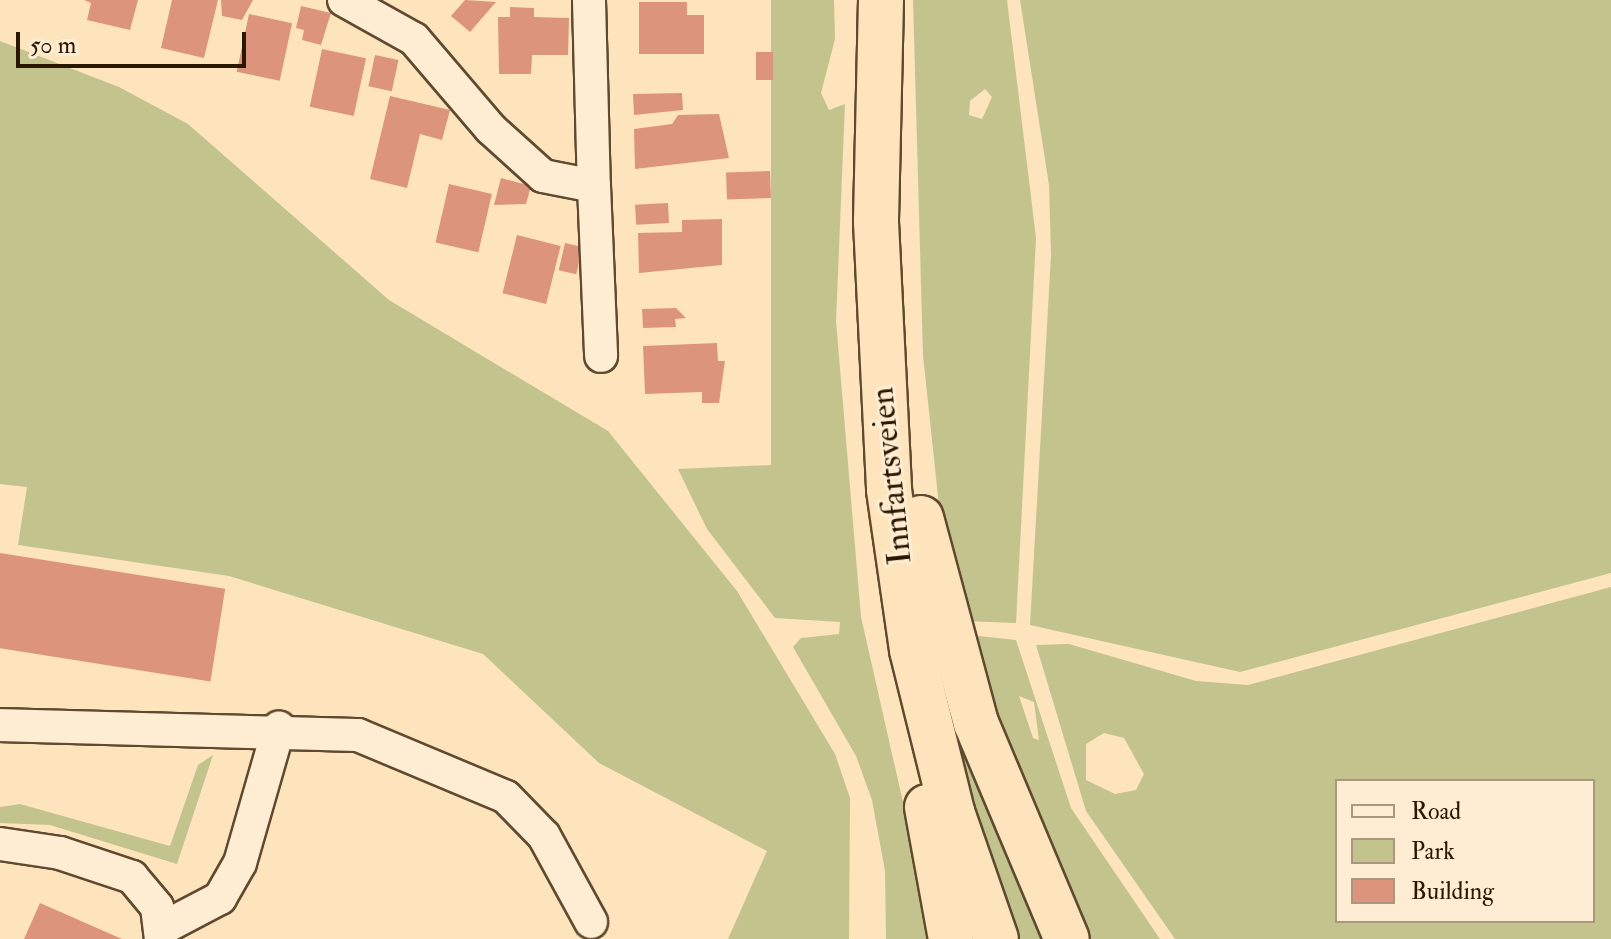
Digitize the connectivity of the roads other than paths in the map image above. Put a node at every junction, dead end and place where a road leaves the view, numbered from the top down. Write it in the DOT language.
graph roads {
  1 [pos="344,0"];
  2 [pos="881,0"];
  3 [pos="589,1"];
  4 [pos="594,186"];
  5 [pos="879,337"];
  6 [pos="601,356"];
  7 [pos="921,689"];
  8 [pos="0,725"];
  9 [pos="279,727"];
  10 [pos="0,844"];
  11 [pos="591,922"];
  12 [pos="161,934"];
  13 [pos="951,939"];
  14 [pos="996,939"];
  15 [pos="1067,939"];
  1 -- 4 [label="street"];
  2 -- 5 [label="highway, Innfartsveien"];
  3 -- 4 [label="street"];
  4 -- 6 [label="street"];
  5 -- 7 [label="highway, Innfartsveien"];
  5 -- 15 [label="highway"];
  7 -- 13 [label="highway"];
  7 -- 14 [label="highway, Innfartsveien"];
  8 -- 9 [label="street"];
  9 -- 11 [label="street"];
  9 -- 12 [label="street"];
  10 -- 12 [label="street"];
}
